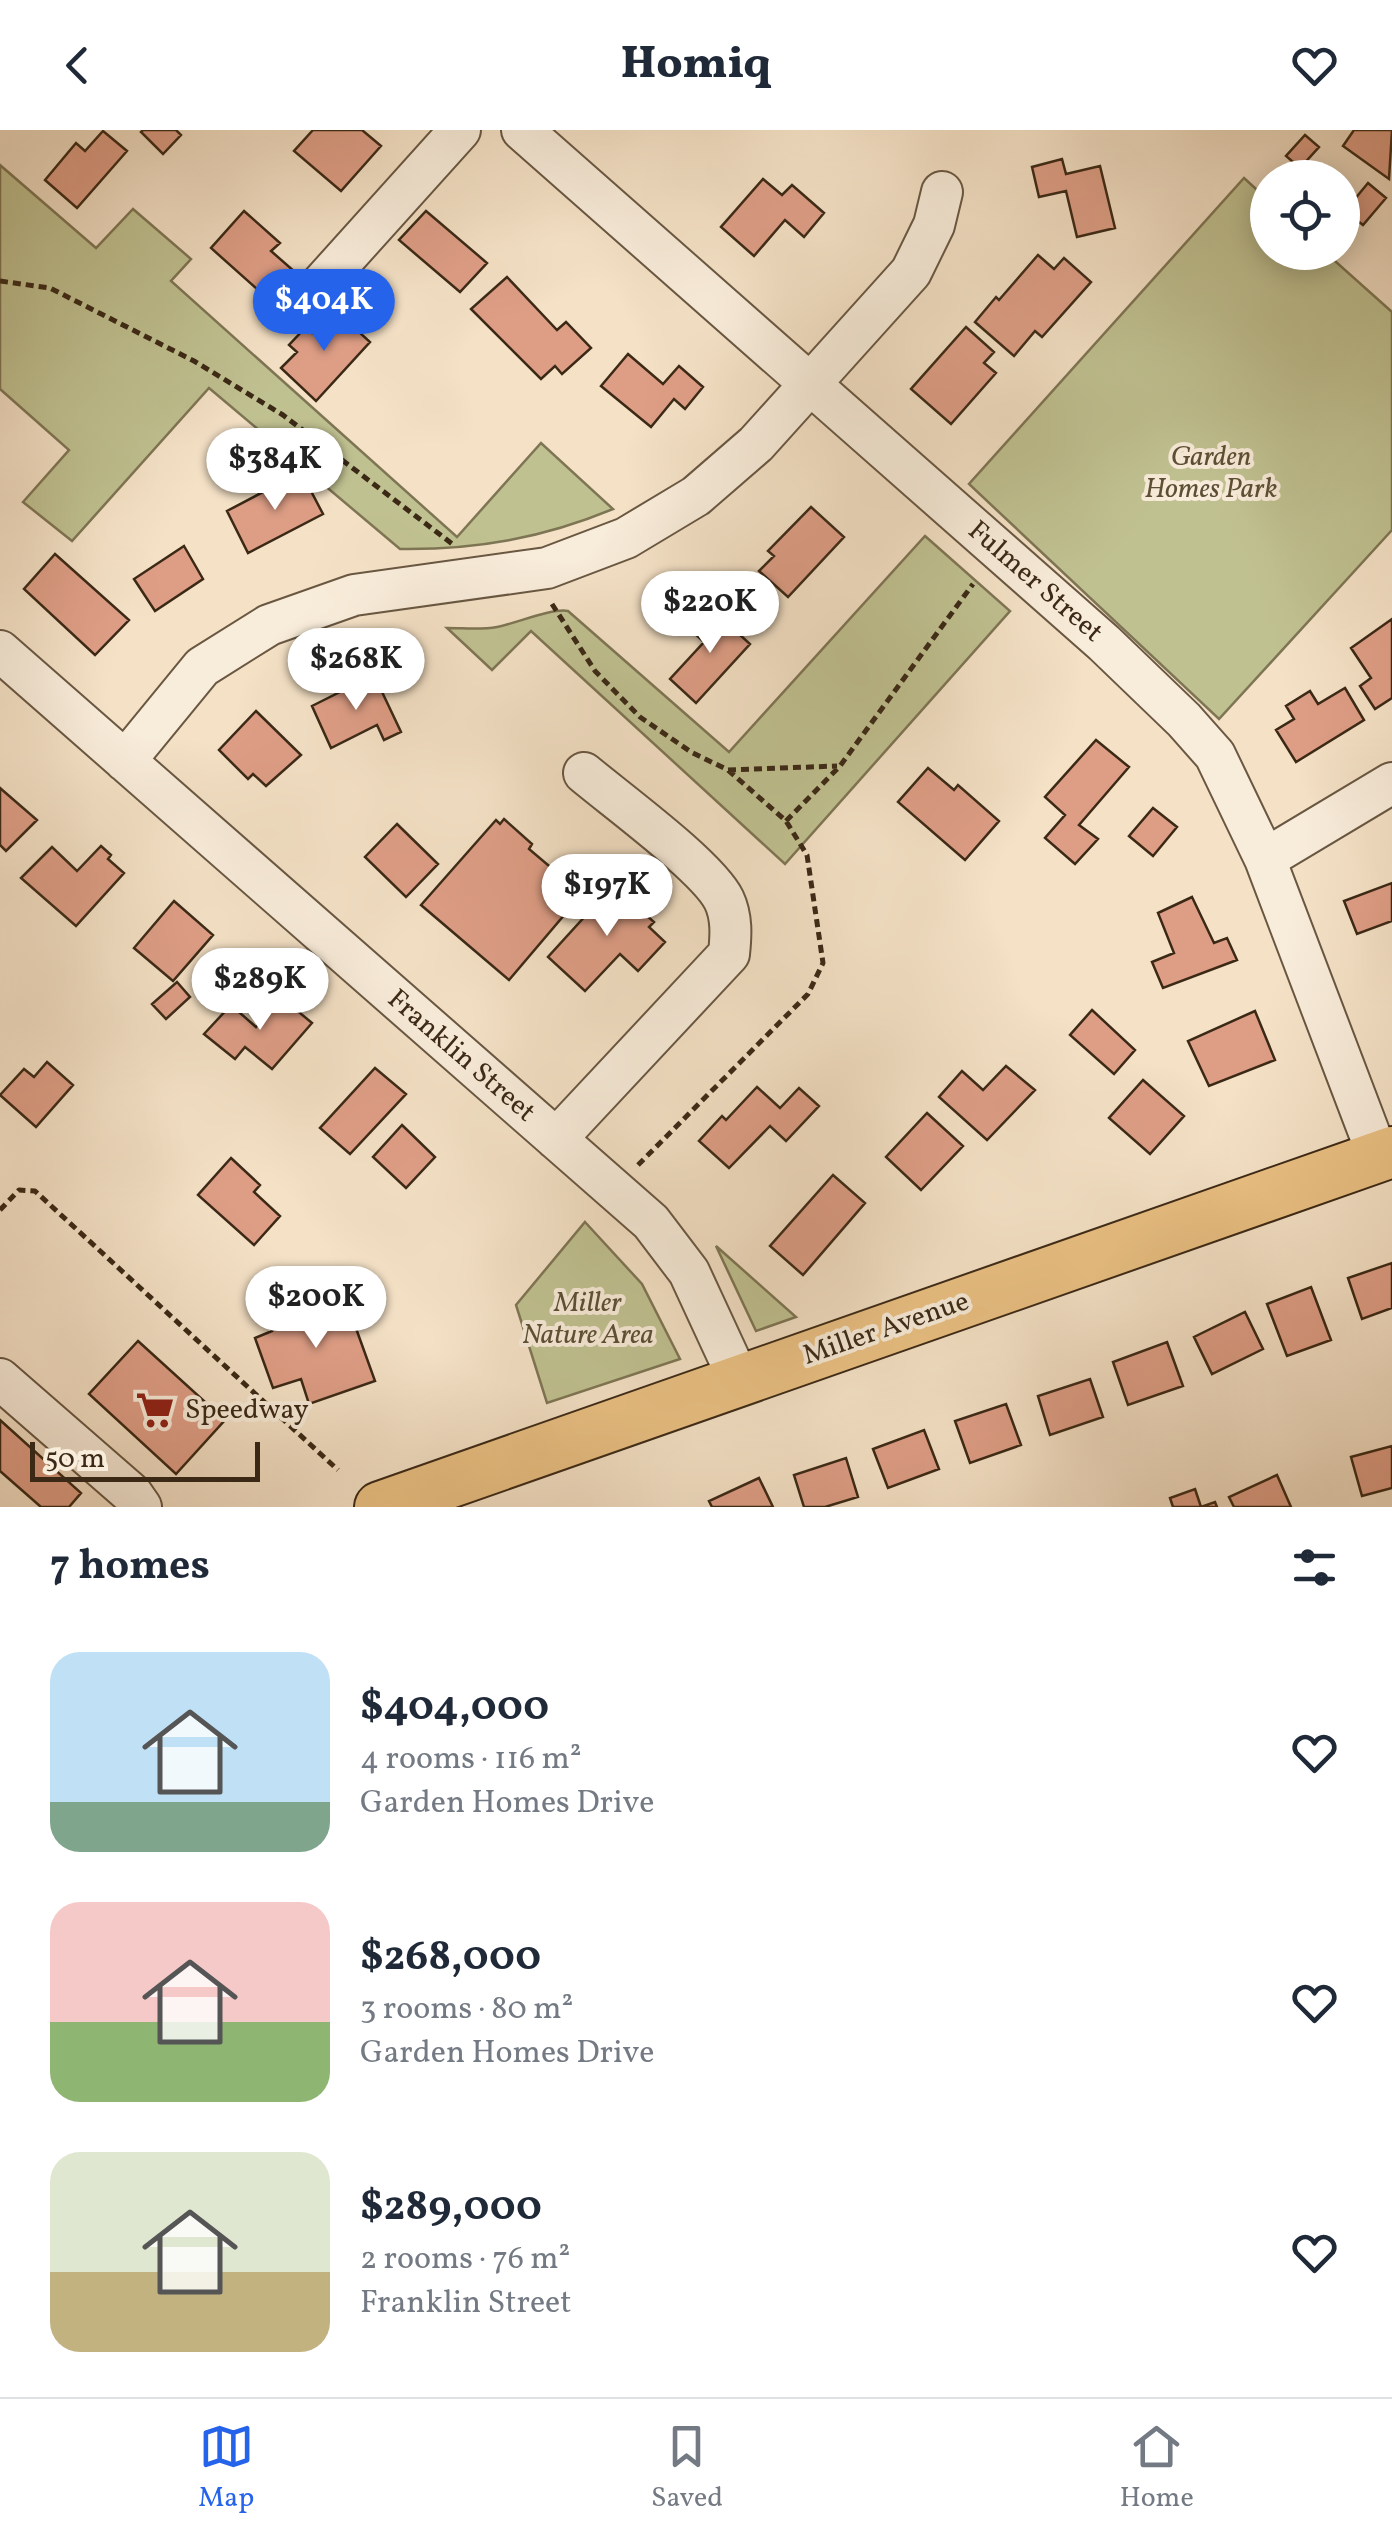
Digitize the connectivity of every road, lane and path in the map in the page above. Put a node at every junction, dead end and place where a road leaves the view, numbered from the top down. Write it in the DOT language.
graph roads {
  1 [pos="460,130"];
  2 [pos="522,130"];
  3 [pos="942,192"];
  4 [pos="0,282"];
  5 [pos="298,310"];
  6 [pos="808,384"];
  7 [pos="464,553"];
  8 [pos="973,584"];
  9 [pos="0,651"];
  10 [pos="125,762"];
  11 [pos="840,766"];
  12 [pos="728,770"];
  13 [pos="584,773"];
  14 [pos="1392,783"];
  15 [pos="786,821"];
  16 [pos="1266,859"];
  17 [pos="556,1139"];
  18 [pos="1385,1154"];
  19 [pos="0,1210"];
  20 [pos="0,1379"];
  21 [pos="739,1380"];
  22 [pos="338,1470"];
  23 [pos="141,1507"];
  24 [pos="380,1507"];
  1 -- 5 [label="street"];
  2 -- 6 [label="street, Fulmer Street"];
  3 -- 6 [label="street"];
  4 -- 7 [label="path"];
  6 -- 10 [label="street"];
  6 -- 16 [label="street, Fulmer Street"];
  8 -- 11 [label="path"];
  9 -- 10 [label="street, Franklin Street"];
  10 -- 17 [label="street, Franklin Street"];
  11 -- 12 [label="path"];
  11 -- 15 [label="path"];
  13 -- 17 [label="street"];
  14 -- 16 [label="street"];
  16 -- 18 [label="street, Fulmer Street"];
  17 -- 21 [label="street, Franklin Street"];
  18 -- 21 [label="main road, Miller Avenue"];
  19 -- 22 [label="path"];
  20 -- 23 [label="street"];
  21 -- 24 [label="main road, Miller Avenue"];
}
